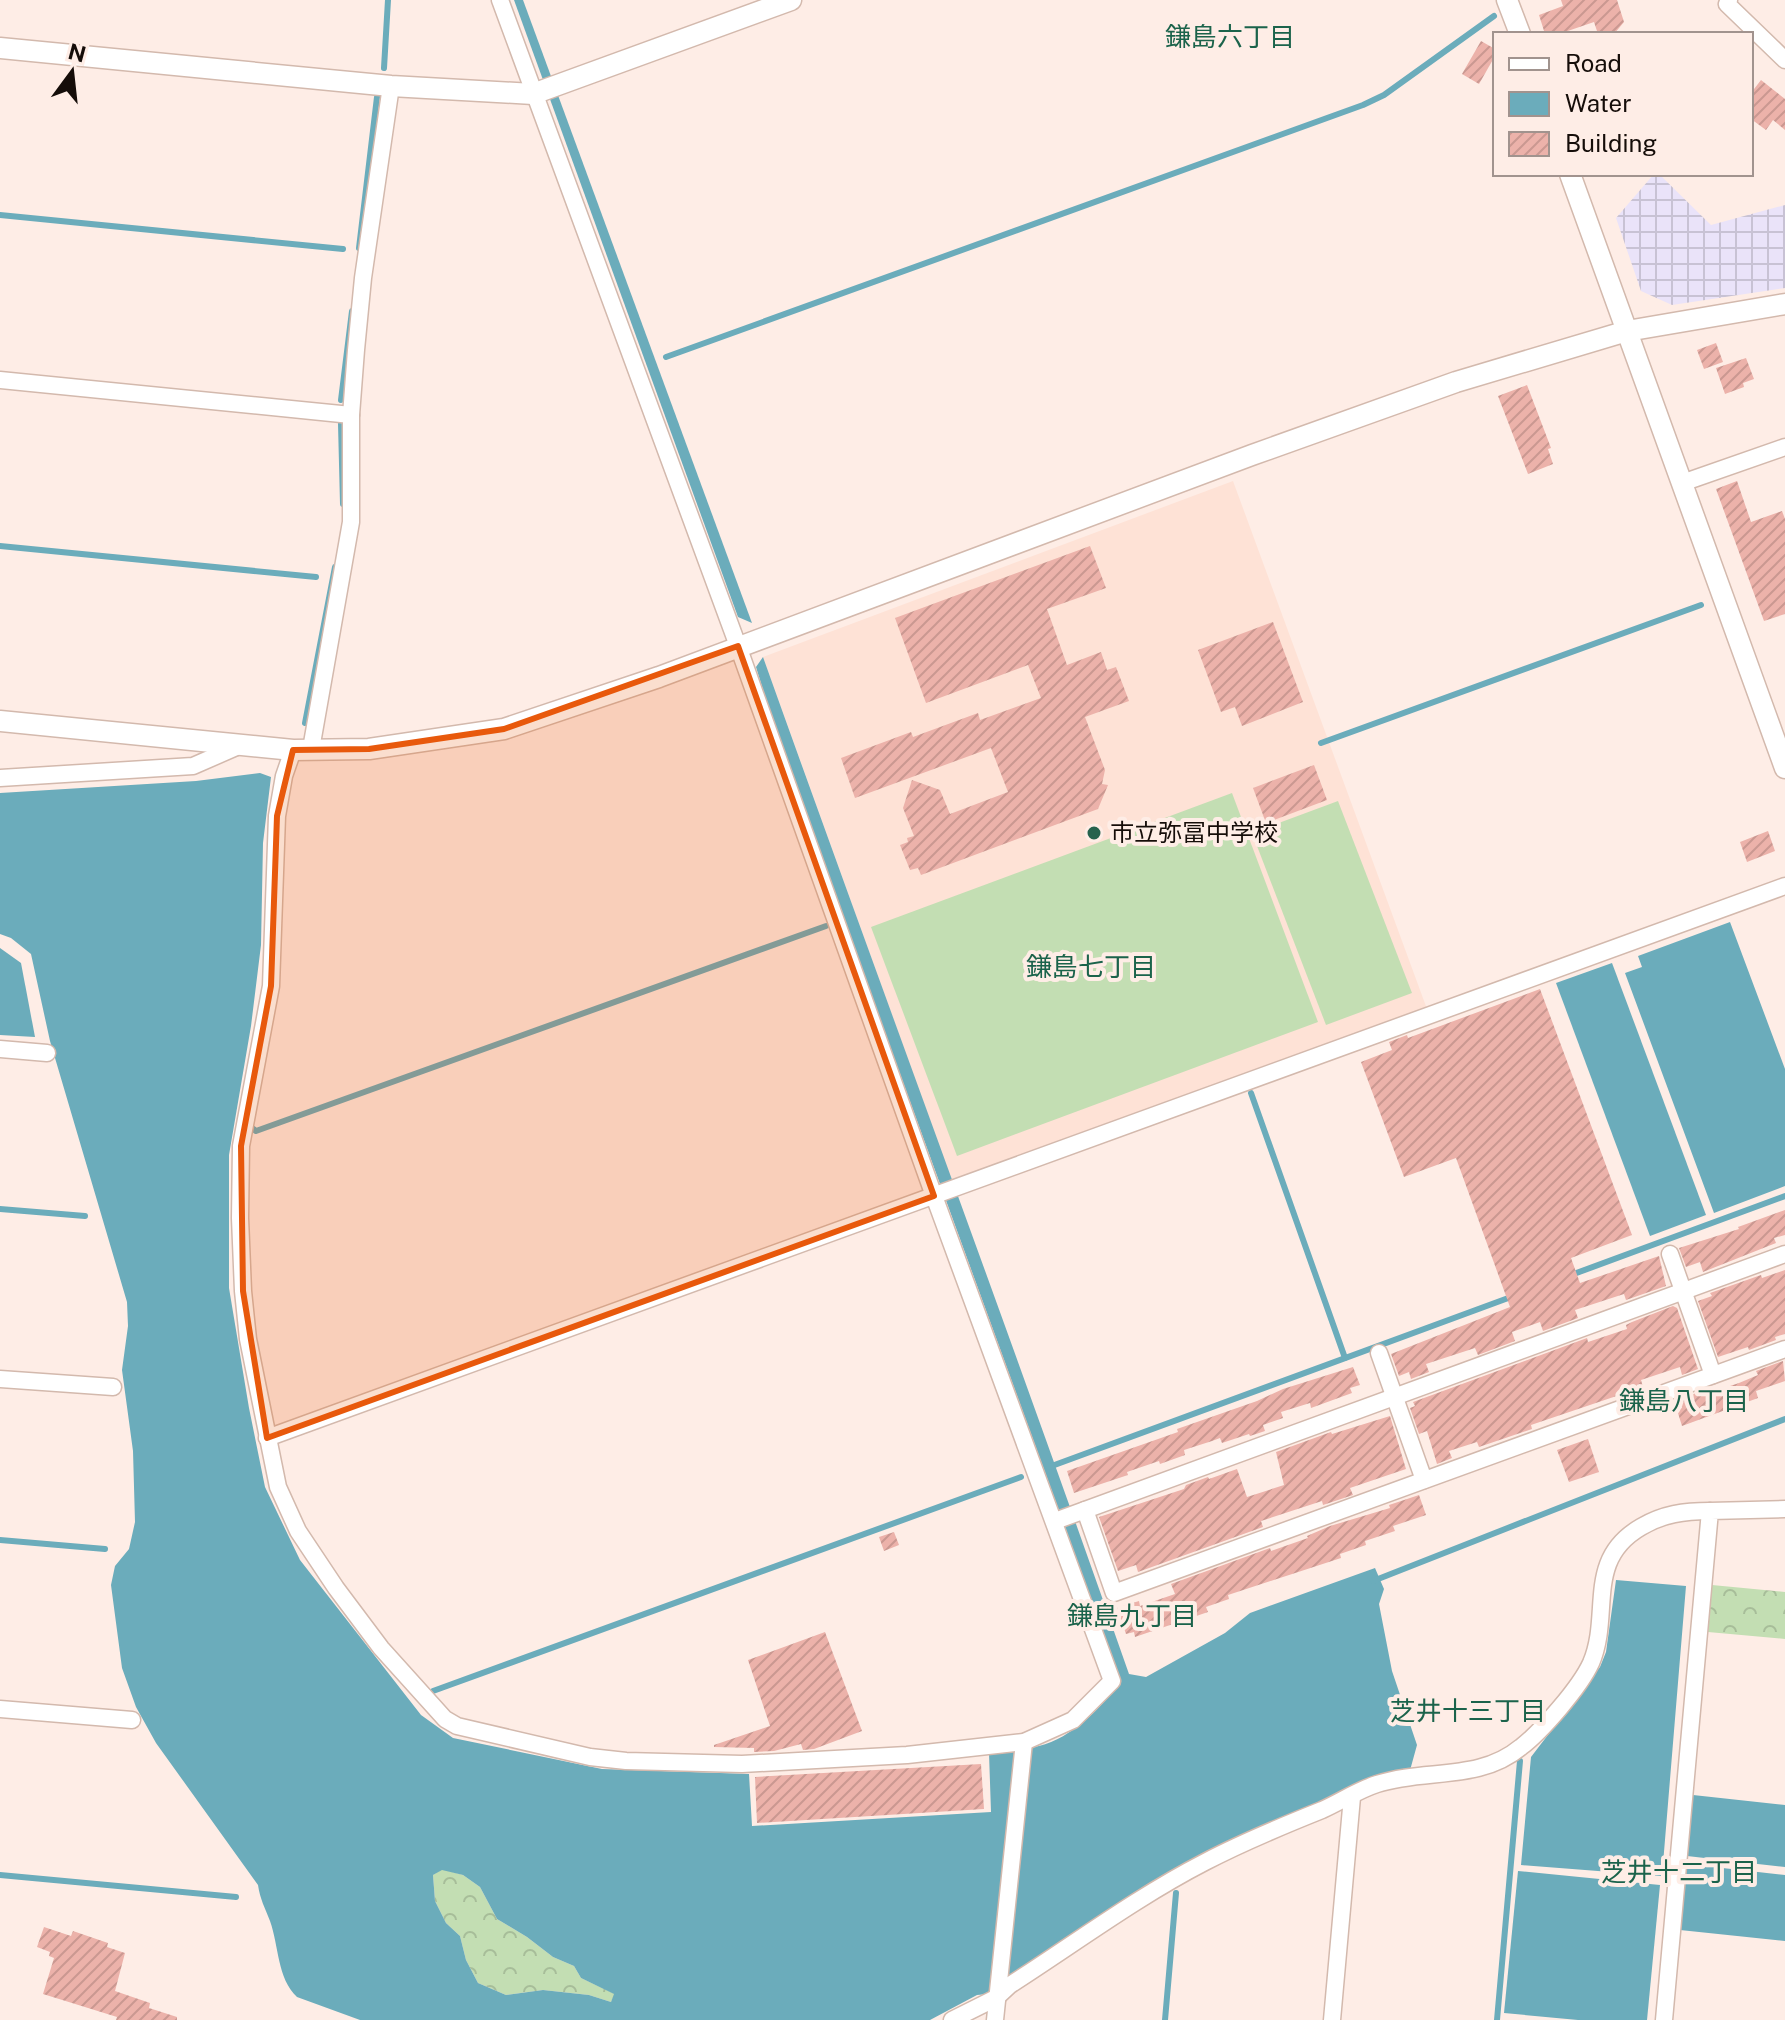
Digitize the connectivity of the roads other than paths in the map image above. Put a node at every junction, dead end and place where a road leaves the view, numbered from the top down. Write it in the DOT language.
graph roads {
  1 [pos="500,0"];
  2 [pos="791,0"];
  3 [pos="1507,0"];
  4 [pos="1729,0"];
  5 [pos="1519,32"];
  6 [pos="0,48"];
  7 [pos="1785,60"];
  8 [pos="391,86"];
  9 [pos="533,94"];
  10 [pos="1571,176"];
  11 [pos="1785,304"];
  12 [pos="1627,331"];
  13 [pos="0,380"];
  14 [pos="351,415"];
  15 [pos="1785,447"];
  16 [pos="1682,483"];
  17 [pos="738,646"];
  18 [pos="0,721"];
  19 [pos="242,745"];
  20 [pos="302,750"];
  21 [pos="1785,768"];
  22 [pos="0,778"];
  23 [pos="1785,886"];
  24 [pos="0,1049"];
  25 [pos="47,1053"];
  26 [pos="934,1196"];
  27 [pos="1670,1254"];
  28 [pos="1785,1254"];
  29 [pos="1683,1291"];
  30 [pos="1785,1349"];
  31 [pos="1379,1353"];
  32 [pos="1713,1375"];
  33 [pos="0,1379"];
  34 [pos="113,1387"];
  35 [pos="1394,1396"];
  36 [pos="267,1438"];
  37 [pos="1424,1480"];
  38 [pos="1785,1509"];
  39 [pos="1082,1511"];
  40 [pos="1710,1511"];
  41 [pos="1055,1521"];
  42 [pos="0,1709"];
  43 [pos="132,1720"];
  44 [pos="1024,1744"];
  45 [pos="1352,1797"];
  46 [pos="998,1994"];
  47 [pos="952,2020"];
  48 [pos="995,2020"];
  49 [pos="1332,2020"];
  50 [pos="1664,2020"];
  1 -- 9 [label="street"];
  2 -- 9 [label="street"];
  3 -- 5 [label="street"];
  4 -- 7 [label="street"];
  6 -- 8 [label="street"];
  8 -- 9 [label="street"];
  8 -- 14 [label="street"];
  9 -- 17 [label="street"];
  10 -- 12 [label="street"];
  11 -- 12 [label="street"];
  12 -- 16 [label="street"];
  12 -- 17 [label="street"];
  13 -- 14 [label="street"];
  14 -- 20 [label="street"];
  15 -- 16 [label="street"];
  16 -- 21 [label="street"];
  17 -- 20 [label="street"];
  17 -- 26 [label="street"];
  18 -- 19 [label="street"];
  19 -- 20 [label="street"];
  19 -- 22 [label="street"];
  20 -- 36 [label="street"];
  23 -- 26 [label="street"];
  24 -- 25 [label="street"];
  26 -- 36 [label="street"];
  26 -- 41 [label="street"];
  27 -- 29 [label="street"];
  28 -- 29 [label="street"];
  29 -- 32 [label="street"];
  29 -- 35 [label="street"];
  30 -- 32 [label="street"];
  31 -- 35 [label="street"];
  32 -- 37 [label="street"];
  33 -- 34 [label="street"];
  35 -- 37 [label="street"];
  35 -- 39 [label="street"];
  36 -- 44 [label="street"];
  37 -- 39 [label="street"];
  38 -- 40 [label="street"];
  39 -- 41 [label="street"];
  40 -- 45 [label="street"];
  40 -- 50 [label="street"];
  41 -- 44 [label="street"];
  42 -- 43 [label="street"];
  44 -- 46 [label="street"];
  45 -- 46 [label="street"];
  45 -- 49 [label="street"];
  46 -- 47 [label="street"];
  46 -- 48 [label="street"];
}
